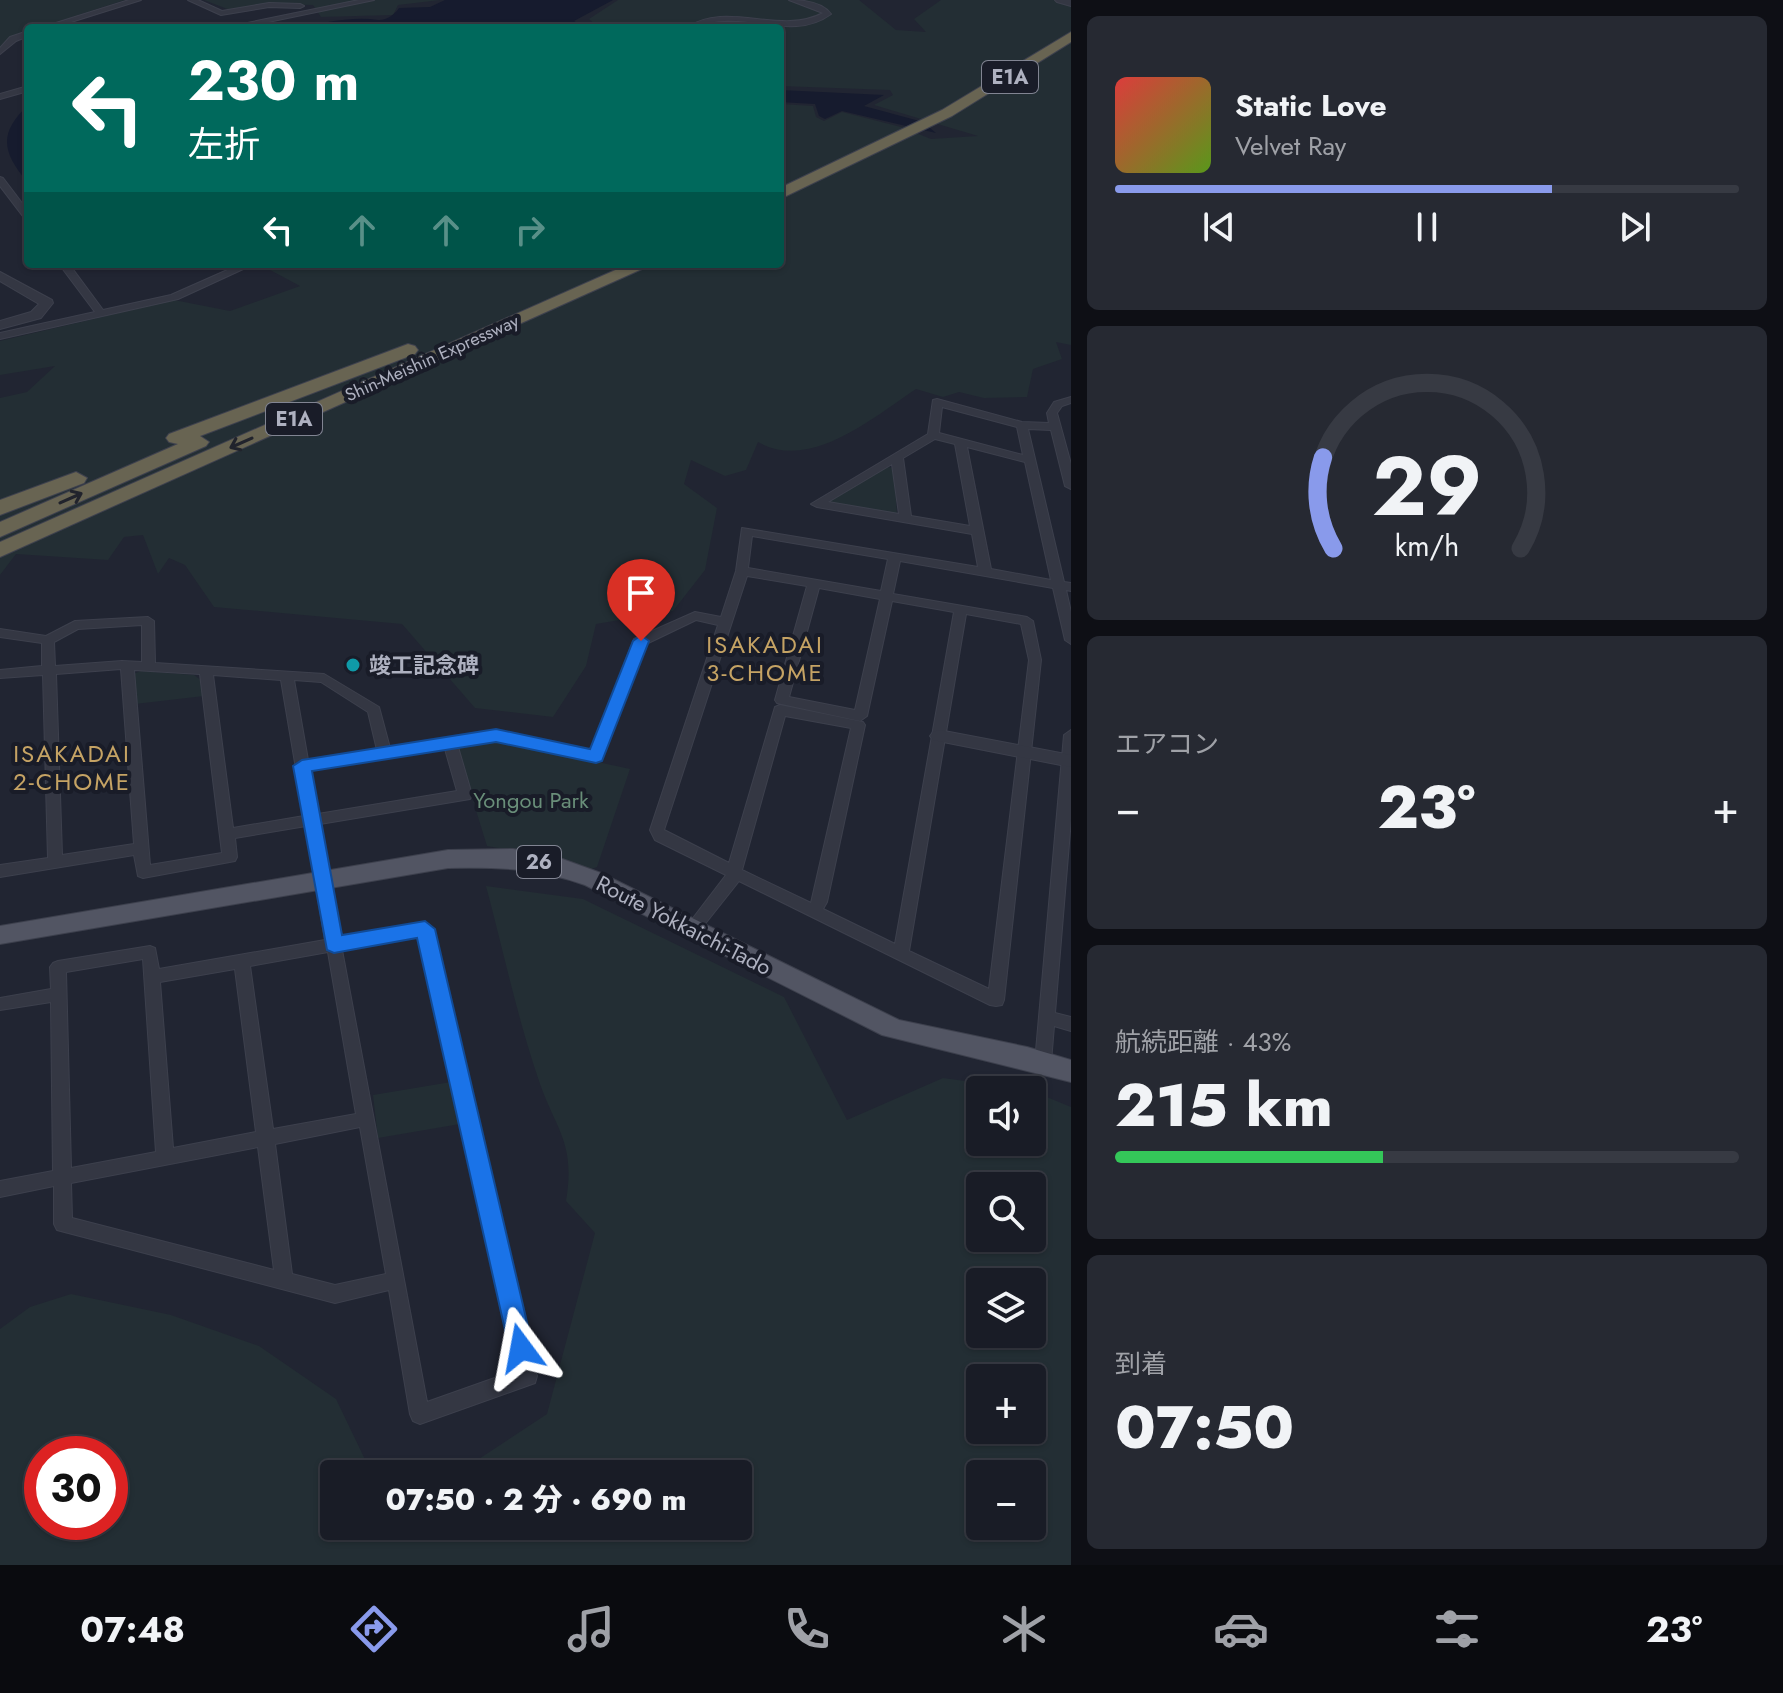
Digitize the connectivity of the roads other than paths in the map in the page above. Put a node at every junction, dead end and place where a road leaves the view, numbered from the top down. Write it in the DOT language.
graph roads {
  1 [pos="137,0"];
  2 [pos="192,0"];
  3 [pos="370,0"];
  4 [pos="793,0"];
  5 [pos="1060,0"];
  6 [pos="1071,3"];
  7 [pos="321,7"];
  8 [pos="57,24"];
  9 [pos="245,24"];
  10 [pos="699,24"];
  11 [pos="24,35"];
  12 [pos="1071,36"];
  13 [pos="1071,47"];
  14 [pos="0,52"];
  15 [pos="24,89"];
  16 [pos="0,97"];
  17 [pos="953,115"];
  18 [pos="897,144"];
  19 [pos="0,180"];
  20 [pos="784,192"];
  21 [pos="784,201"];
  22 [pos="24,212"];
  23 [pos="67,268"];
  24 [pos="240,268"];
  25 [pos="604,268"];
  26 [pos="635,268"];
  27 [pos="0,276"];
  28 [pos="100,312"];
  29 [pos="0,325"];
  30 [pos="0,336"];
  31 [pos="408,350"];
  32 [pos="1071,400"];
  33 [pos="1022,425"];
  34 [pos="1056,427"];
  35 [pos="933,435"];
  36 [pos="960,442"];
  37 [pos="897,457"];
  38 [pos="1029,460"];
  39 [pos="1070,481"];
  40 [pos="0,506"];
  41 [pos="96,507"];
  42 [pos="906,520"];
  43 [pos="0,530"];
  44 [pos="977,531"];
  45 [pos="0,550"];
  46 [pos="895,557"];
  47 [pos="0,558"];
  48 [pos="742,571"];
  49 [pos="985,572"];
  50 [pos="814,584"];
  51 [pos="1065,586"];
  52 [pos="886,597"];
  53 [pos="960,611"];
  54 [pos="725,622"];
  55 [pos="0,633"];
  56 [pos="48,640"];
  57 [pos="1071,640"];
  58 [pos="127,665"];
  59 [pos="149,667"];
  60 [pos="50,670"];
  61 [pos="206,671"];
  62 [pos="0,674"];
  63 [pos="287,677"];
  64 [pos="1071,735"];
  65 [pos="939,736"];
  66 [pos="450,743"];
  67 [pos="1025,753"];
  68 [pos="385,754"];
  69 [pos="1070,761"];
  70 [pos="302,766"];
  71 [pos="1069,792"];
  72 [pos="311,820"];
  73 [pos="227,834"];
  74 [pos="141,848"];
  75 [pos="55,862"];
  76 [pos="0,871"];
  77 [pos="735,873"];
  78 [pos="322,881"];
  79 [pos="814,911"];
  80 [pos="692,930"];
  81 [pos="0,935"];
  82 [pos="334,945"];
  83 [pos="901,954"];
  84 [pos="242,961"];
  85 [pos="152,977"];
  86 [pos="58,994"];
  87 [pos="0,1004"];
  88 [pos="1047,1017"];
  89 [pos="1071,1024"];
  90 [pos="1043,1062"];
  91 [pos="1071,1071"];
  92 [pos="365,1119"];
  93 [pos="265,1139"];
  94 [pos="165,1158"];
  95 [pos="63,1177"];
  96 [pos="0,1189"];
  97 [pos="284,1280"];
  98 [pos="397,1280"];
  1 -- 8 [label="street"];
  2 -- 7 [label="street"];
  3 -- 7 [label="street"];
  4 -- 10 [label="street"];
  5 -- 6 [label="street"];
  7 -- 9 [label="street"];
  11 -- 14 [label="street"];
  12 -- 17 [label="highway, E1A"];
  13 -- 17 [label="highway, E1A"];
  15 -- 16 [label="street"];
  17 -- 18 [label="highway, E1A"];
  18 -- 20 [label="highway, E1A"];
  18 -- 21 [label="highway, E1A"];
  19 -- 22 [label="street"];
  23 -- 28 [label="street"];
  24 -- 28 [label="street"];
  25 -- 31 [label="highway, Shin-Meishin Expressway / E1A"];
  26 -- 41 [label="highway, Shin-Meishin Expressway / E1A, one-way"];
  27 -- 29 [label="street"];
  28 -- 30 [label="street"];
  31 -- 40 [label="highway"];
  43 -- 31 [label="highway, Shin-Meishin Expressway / E1A, one-way"];
  32 -- 34 [label="street"];
  33 -- 34 [label="street"];
  33 -- 35 [label="street"];
  33 -- 38 [label="street"];
  34 -- 39 [label="street"];
  35 -- 36 [label="street"];
  35 -- 37 [label="street"];
  36 -- 38 [label="street"];
  36 -- 44 [label="street"];
  37 -- 42 [label="street"];
  37 -- 42 [label="street"];
  38 -- 51 [label="street"];
  41 -- 45 [label="highway, Shin-Meishin Expressway / E1A"];
  41 -- 47 [label="highway"];
  42 -- 44 [label="street"];
  44 -- 49 [label="street"];
  46 -- 48 [label="street"];
  46 -- 49 [label="street"];
  46 -- 52 [label="street"];
  48 -- 50 [label="street"];
  48 -- 54 [label="street"];
  49 -- 51 [label="street"];
  50 -- 52 [label="street"];
  50 -- 52 [label="street"];
  51 -- 57 [label="street"];
  52 -- 53 [label="street"];
  53 -- 65 [label="street"];
  53 -- 67 [label="street"];
  54 -- 66 [label="street"];
  54 -- 77 [label="street"];
  55 -- 56 [label="street"];
  56 -- 59 [label="street"];
  56 -- 60 [label="street"];
  58 -- 59 [label="street"];
  58 -- 60 [label="street"];
  58 -- 74 [label="street"];
  59 -- 61 [label="street"];
  60 -- 62 [label="street"];
  60 -- 75 [label="street"];
  61 -- 63 [label="street"];
  61 -- 73 [label="street"];
  63 -- 68 [label="street"];
  63 -- 70 [label="street"];
  64 -- 69 [label="street"];
  65 -- 67 [label="street"];
  65 -- 83 [label="street"];
  66 -- 68 [label="street"];
  66 -- 72 [label="street"];
  67 -- 69 [label="street"];
  67 -- 83 [label="street"];
  68 -- 70 [label="street"];
  69 -- 71 [label="street"];
  70 -- 72 [label="street"];
  71 -- 88 [label="street"];
  72 -- 73 [label="street"];
  72 -- 78 [label="street"];
  73 -- 74 [label="street"];
  74 -- 75 [label="street"];
  75 -- 76 [label="street"];
  77 -- 79 [label="street"];
  77 -- 79 [label="street"];
  77 -- 80 [label="street"];
  78 -- 80 [label="main road, Route Yokkaichi-Tado / 26"];
  78 -- 81 [label="main road, Route Yokkaichi-Tado / 26"];
  78 -- 82 [label="street"];
  79 -- 83 [label="street"];
  80 -- 90 [label="main road, Route Yokkaichi-Tado / 26"];
  82 -- 84 [label="street"];
  82 -- 92 [label="street"];
  82 -- 98 [label="street"];
  84 -- 85 [label="street"];
  84 -- 93 [label="street"];
  85 -- 86 [label="street"];
  85 -- 94 [label="street"];
  86 -- 87 [label="street"];
  86 -- 95 [label="street"];
  88 -- 89 [label="street"];
  88 -- 90 [label="street"];
  90 -- 91 [label="main road, Route Yokkaichi-Tado / 26"];
  92 -- 93 [label="street"];
  92 -- 98 [label="street"];
  93 -- 94 [label="street"];
  93 -- 97 [label="street"];
  94 -- 95 [label="street"];
  95 -- 96 [label="street"];
  95 -- 97 [label="street"];
  97 -- 98 [label="street"];
}
